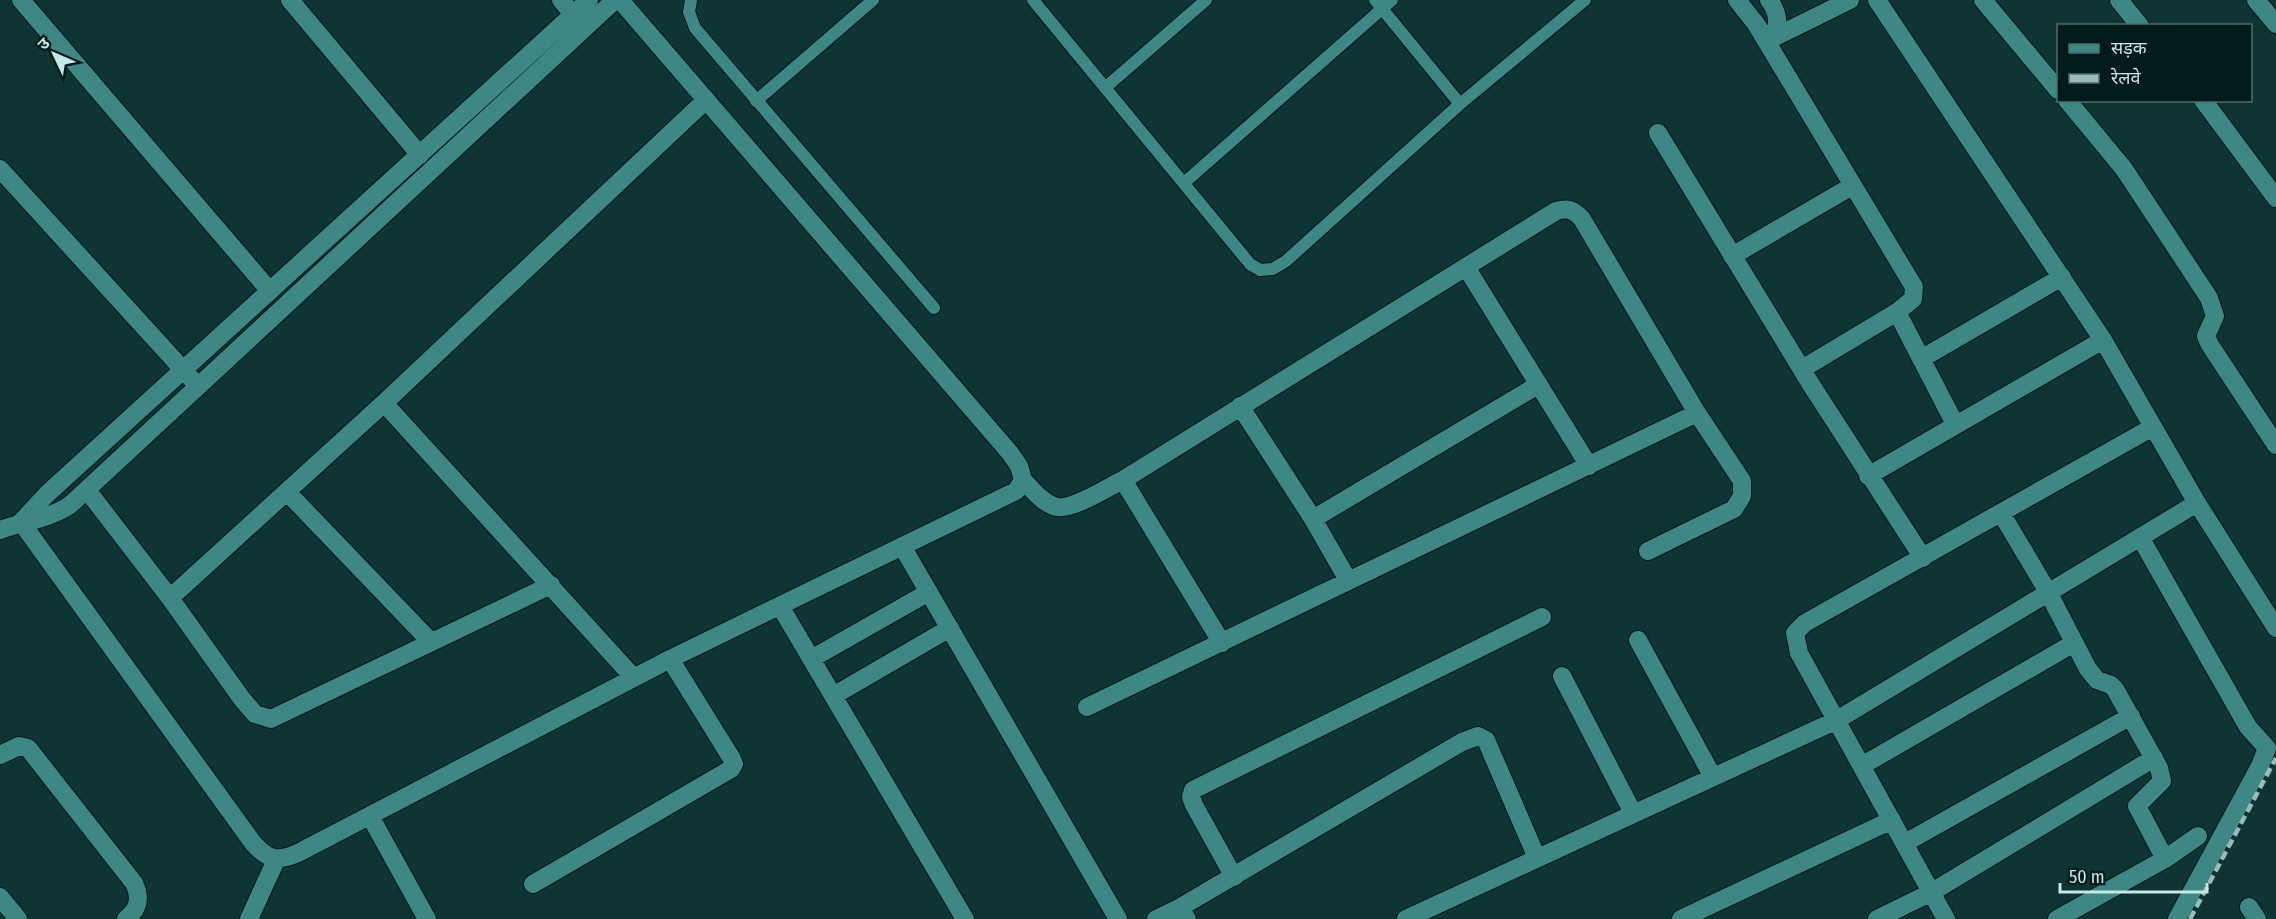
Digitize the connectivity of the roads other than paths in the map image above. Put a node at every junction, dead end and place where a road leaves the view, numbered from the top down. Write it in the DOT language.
graph roads {
  1 [pos="21,0"];
  2 [pos="290,0"];
  3 [pos="561,0"];
  4 [pos="615,0"];
  5 [pos="620,0"];
  6 [pos="691,0"];
  7 [pos="873,0"];
  8 [pos="1206,0"];
  9 [pos="1585,0"];
  10 [pos="1737,0"];
  11 [pos="1769,0"];
  12 [pos="1850,0"];
  13 [pos="1877,0"];
  14 [pos="1983,0"];
  15 [pos="2119,0"];
  16 [pos="2256,0"];
  17 [pos="1037,1"];
  18 [pos="1383,3"];
  19 [pos="593,4"];
  20 [pos="579,21"];
  21 [pos="2138,24"];
  22 [pos="2276,24"];
  23 [pos="1771,42"];
  24 [pos="1106,87"];
  25 [pos="2057,89"];
  26 [pos="706,100"];
  27 [pos="756,101"];
  28 [pos="2069,102"];
  29 [pos="2204,102"];
  30 [pos="1460,104"];
  31 [pos="1658,133"];
  32 [pos="420,155"];
  33 [pos="0,169"];
  34 [pos="1184,183"];
  35 [pos="1852,186"];
  36 [pos="2276,198"];
  37 [pos="1732,256"];
  38 [pos="1466,267"];
  39 [pos="2062,277"];
  40 [pos="270,291"];
  41 [pos="934,308"];
  42 [pos="1897,312"];
  43 [pos="2103,340"];
  44 [pos="1921,359"];
  45 [pos="1802,369"];
  46 [pos="183,370"];
  47 [pos="197,385"];
  48 [pos="1538,385"];
  49 [pos="384,403"];
  50 [pos="1240,406"];
  51 [pos="1697,413"];
  52 [pos="1955,424"];
  53 [pos="2153,427"];
  54 [pos="2276,445"];
  55 [pos="1589,465"];
  56 [pos="1868,476"];
  57 [pos="1023,480"];
  58 [pos="1123,480"];
  59 [pos="87,490"];
  60 [pos="288,492"];
  61 [pos="2198,503"];
  62 [pos="2001,513"];
  63 [pos="1313,519"];
  64 [pos="21,522"];
  65 [pos="0,530"];
  66 [pos="2140,537"];
  67 [pos="902,546"];
  68 [pos="1648,551"];
  69 [pos="1923,558"];
  70 [pos="1348,580"];
  71 [pos="551,585"];
  72 [pos="929,592"];
  73 [pos="2048,592"];
  74 [pos="170,598"];
  75 [pos="780,606"];
  76 [pos="1542,617"];
  77 [pos="950,628"];
  78 [pos="2276,628"];
  79 [pos="1638,640"];
  80 [pos="431,642"];
  81 [pos="1222,643"];
  82 [pos="2074,643"];
  83 [pos="811,658"];
  84 [pos="670,659"];
  85 [pos="1562,676"];
  86 [pos="634,678"];
  87 [pos="833,696"];
  88 [pos="1087,707"];
  89 [pos="2131,716"];
  90 [pos="1837,720"];
  91 [pos="0,755"];
  92 [pos="2154,758"];
  93 [pos="1863,765"];
  94 [pos="1713,777"];
  95 [pos="1633,813"];
  96 [pos="370,816"];
  97 [pos="1892,819"];
  98 [pos="2198,836"];
  99 [pos="1905,843"];
  100 [pos="1537,858"];
  101 [pos="2165,859"];
  102 [pos="276,860"];
  103 [pos="1234,877"];
  104 [pos="533,884"];
  105 [pos="1932,892"];
  106 [pos="0,897"];
  107 [pos="1183,914"];
  108 [pos="2080,914"];
  109 [pos="130,918"];
  110 [pos="18,919"];
  111 [pos="249,919"];
  112 [pos="427,919"];
  113 [pos="965,919"];
  114 [pos="1118,919"];
  115 [pos="1156,919"];
  116 [pos="1406,919"];
  117 [pos="1681,919"];
  118 [pos="1877,919"];
  119 [pos="1946,919"];
  120 [pos="2057,919"];
  121 [pos="2177,919"];
  1 -- 40 [label="street"];
  2 -- 32 [label="street"];
  3 -- 20 [label="street"];
  4 -- 19 [label="street"];
  5 -- 26 [label="street"];
  6 -- 27 [label="lane"];
  7 -- 27 [label="lane"];
  8 -- 24 [label="lane"];
  9 -- 30 [label="lane"];
  10 -- 23 [label="street"];
  11 -- 23 [label="street"];
  12 -- 23 [label="street"];
  13 -- 39 [label="street"];
  14 -- 25 [label="street"];
  15 -- 21 [label="street"];
  16 -- 22 [label="street"];
  17 -- 24 [label="lane"];
  18 -- 30 [label="lane"];
  18 -- 34 [label="lane"];
  19 -- 20 [label="street"];
  20 -- 32 [label="street"];
  20 -- 47 [label="street"];
  23 -- 35 [label="street"];
  24 -- 34 [label="lane"];
  26 -- 49 [label="street"];
  26 -- 57 [label="street"];
  27 -- 41 [label="lane"];
  28 -- 54 [label="street"];
  29 -- 36 [label="street"];
  30 -- 34 [label="lane"];
  31 -- 37 [label="street"];
  32 -- 40 [label="street"];
  33 -- 46 [label="street"];
  35 -- 37 [label="street"];
  35 -- 42 [label="street"];
  37 -- 45 [label="street"];
  38 -- 48 [label="street"];
  38 -- 50 [label="street"];
  38 -- 51 [label="street"];
  39 -- 43 [label="street"];
  39 -- 44 [label="street"];
  40 -- 46 [label="street"];
  42 -- 44 [label="street"];
  42 -- 45 [label="street"];
  43 -- 52 [label="street"];
  43 -- 53 [label="street"];
  44 -- 52 [label="street"];
  45 -- 56 [label="street"];
  46 -- 47 [label="street"];
  46 -- 64 [label="street"];
  47 -- 59 [label="street"];
  48 -- 55 [label="street"];
  48 -- 63 [label="street"];
  49 -- 60 [label="street"];
  49 -- 71 [label="street"];
  50 -- 58 [label="street"];
  50 -- 63 [label="street"];
  51 -- 55 [label="street"];
  51 -- 68 [label="street"];
  52 -- 56 [label="street"];
  53 -- 61 [label="street"];
  53 -- 62 [label="street"];
  55 -- 70 [label="street"];
  56 -- 69 [label="street"];
  57 -- 58 [label="street"];
  57 -- 67 [label="street"];
  58 -- 81 [label="street"];
  59 -- 64 [label="street"];
  59 -- 74 [label="street"];
  60 -- 74 [label="street"];
  60 -- 80 [label="street"];
  61 -- 66 [label="street"];
  61 -- 78 [label="street"];
  62 -- 69 [label="street"];
  62 -- 73 [label="street"];
  63 -- 70 [label="street"];
  64 -- 65 [label="street"];
  64 -- 102 [label="street"];
  66 -- 73 [label="street"];
  66 -- 121 [label="street"];
  67 -- 72 [label="street"];
  67 -- 75 [label="street"];
  69 -- 90 [label="street"];
  70 -- 81 [label="street"];
  71 -- 80 [label="street"];
  71 -- 86 [label="street"];
  72 -- 77 [label="street"];
  72 -- 83 [label="street"];
  73 -- 82 [label="street"];
  73 -- 90 [label="street"];
  74 -- 80 [label="street"];
  75 -- 83 [label="street"];
  75 -- 84 [label="street"];
  76 -- 103 [label="street"];
  77 -- 87 [label="street"];
  77 -- 114 [label="street"];
  79 -- 94 [label="street"];
  81 -- 88 [label="street"];
  82 -- 89 [label="street"];
  82 -- 93 [label="street"];
  83 -- 87 [label="street"];
  84 -- 86 [label="street"];
  84 -- 104 [label="street"];
  85 -- 95 [label="street"];
  86 -- 96 [label="street"];
  87 -- 113 [label="street"];
  89 -- 92 [label="street"];
  89 -- 99 [label="street"];
  90 -- 93 [label="street"];
  90 -- 94 [label="street"];
  91 -- 109 [label="street"];
  92 -- 101 [label="street"];
  92 -- 105 [label="street"];
  93 -- 97 [label="street"];
  94 -- 95 [label="street"];
  95 -- 100 [label="street"];
  96 -- 102 [label="street"];
  96 -- 112 [label="street"];
  97 -- 99 [label="street"];
  97 -- 117 [label="street"];
  98 -- 101 [label="street"];
  99 -- 105 [label="street"];
  100 -- 103 [label="street"];
  100 -- 116 [label="street"];
  101 -- 108 [label="street"];
  102 -- 111 [label="street"];
  103 -- 107 [label="street"];
  105 -- 118 [label="street"];
  105 -- 119 [label="street"];
  106 -- 110 [label="street"];
  107 -- 115 [label="street"];
  108 -- 120 [label="street"];
}
